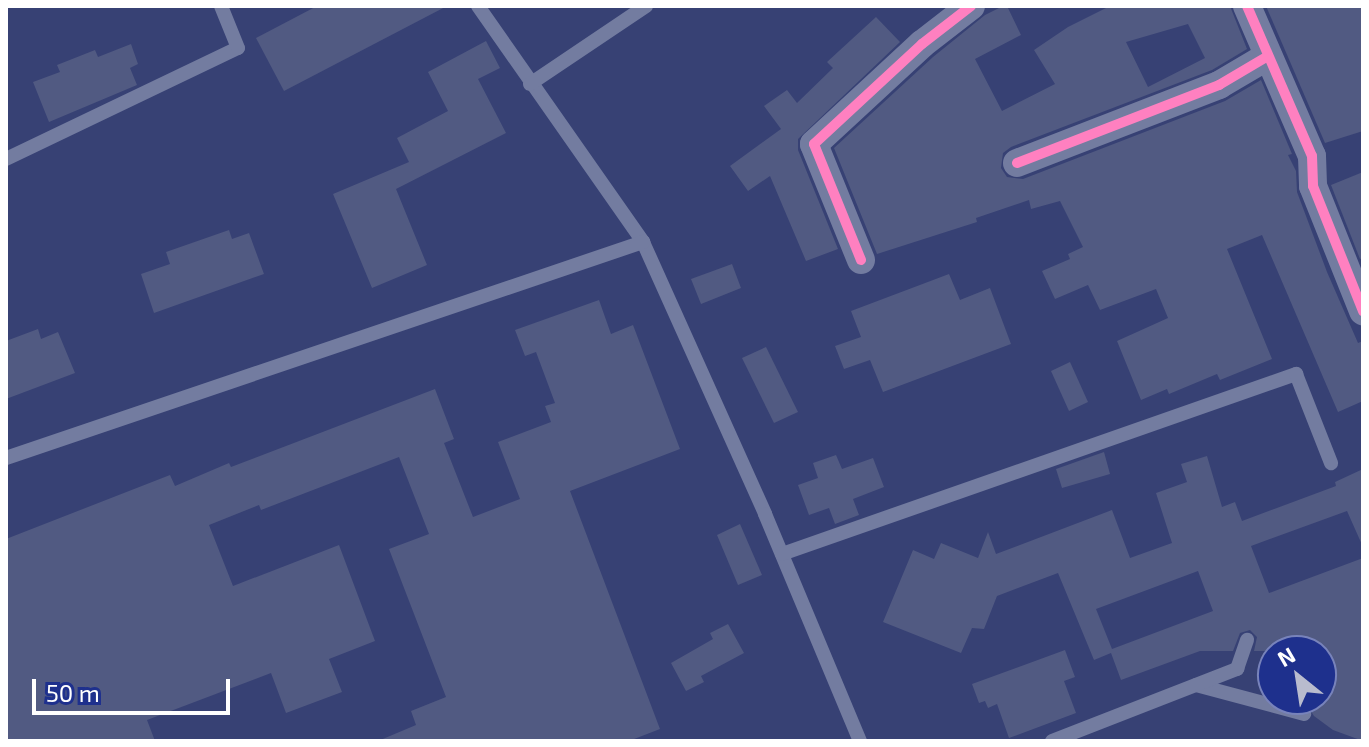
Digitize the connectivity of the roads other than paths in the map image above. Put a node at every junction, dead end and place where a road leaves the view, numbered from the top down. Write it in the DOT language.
graph roads {
  1 [pos="221,6"];
  2 [pos="478,6"];
  3 [pos="646,6"];
  4 [pos="971,6"];
  5 [pos="1247,6"];
  6 [pos="1268,56"];
  7 [pos="530,84"];
  8 [pos="6,159"];
  9 [pos="1017,163"];
  10 [pos="643,242"];
  11 [pos="861,260"];
  12 [pos="1363,311"];
  13 [pos="6,458"];
  14 [pos="1331,463"];
  15 [pos="782,554"];
  16 [pos="1247,640"];
  17 [pos="1195,685"];
  18 [pos="1257,701"];
  19 [pos="860,741"];
  20 [pos="1052,741"];
  1 -- 8 [label="lane"];
  2 -- 7 [label="lane"];
  3 -- 7 [label="lane"];
  4 -- 11 [label="street"];
  5 -- 6 [label="street"];
  6 -- 9 [label="street"];
  6 -- 12 [label="street"];
  7 -- 10 [label="lane"];
  10 -- 13 [label="lane"];
  10 -- 15 [label="lane"];
  14 -- 15 [label="lane"];
  15 -- 19 [label="lane"];
  16 -- 17 [label="lane"];
  17 -- 18 [label="lane"];
  17 -- 20 [label="lane"];
}
